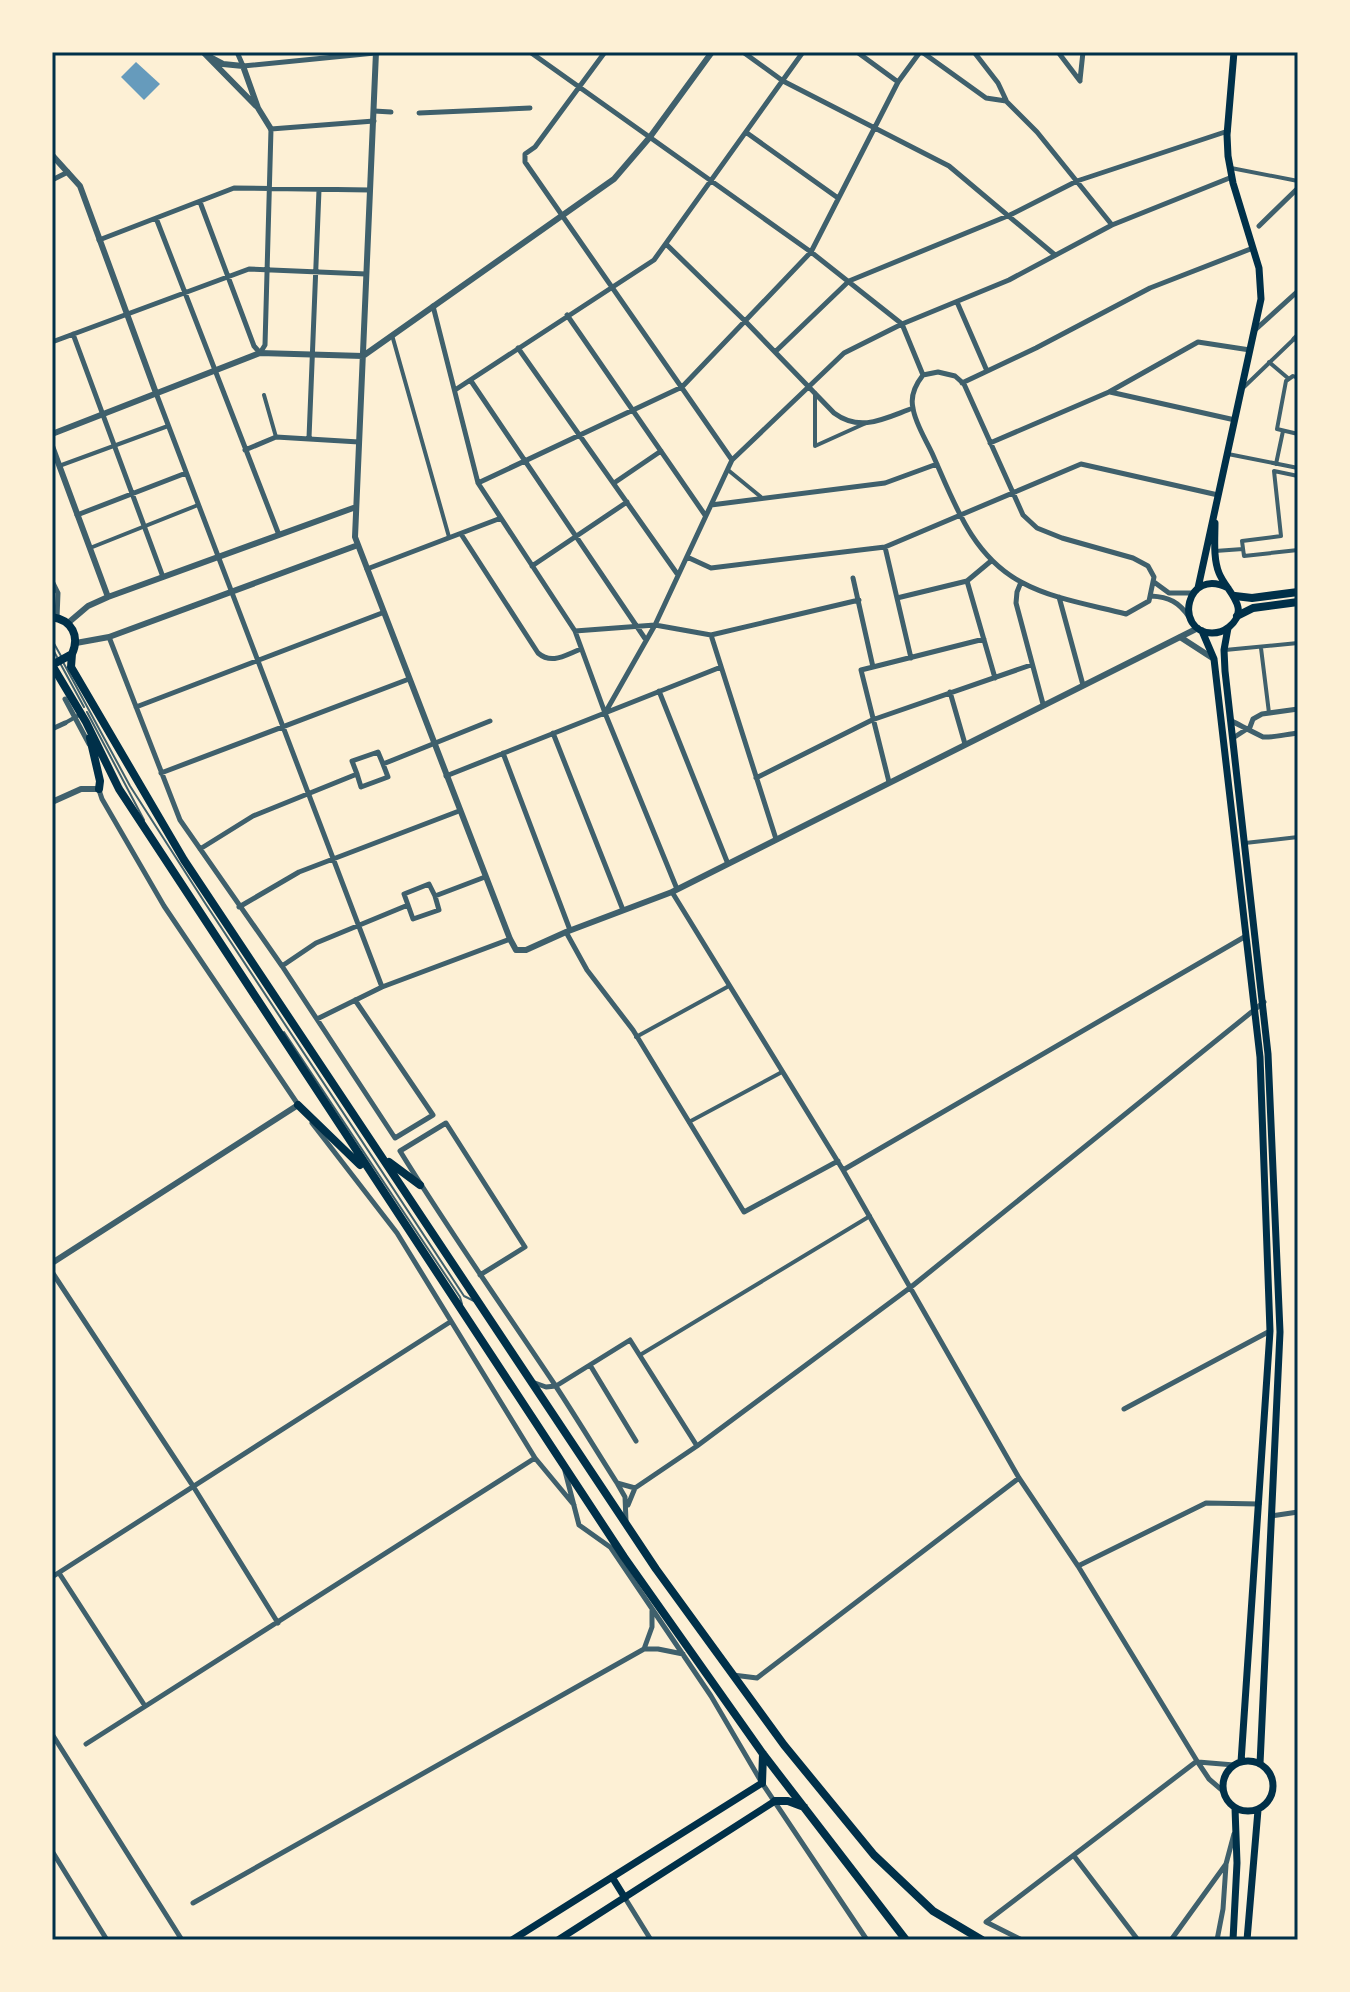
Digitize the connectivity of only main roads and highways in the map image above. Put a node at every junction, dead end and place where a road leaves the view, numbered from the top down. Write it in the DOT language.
graph roads {
  1 [pos="1234,52"];
  2 [pos="1215,509"];
  3 [pos="1228,588"];
  4 [pos="1196,590"];
  5 [pos="1298,592"];
  6 [pos="1235,596"];
  7 [pos="1298,602"];
  8 [pos="1237,616"];
  9 [pos="55,617"];
  10 [pos="1228,628"];
  11 [pos="1200,629"];
  12 [pos="72,654"];
  13 [pos="57,663"];
  14 [pos="81,718"];
  15 [pos="99,789"];
  16 [pos="298,1105"];
  17 [pos="385,1160"];
  18 [pos="374,1179"];
  19 [pos="420,1185"];
  20 [pos="763,1754"];
  21 [pos="1238,1764"];
  22 [pos="1260,1764"];
  23 [pos="762,1783"];
  24 [pos="775,1801"];
  25 [pos="805,1807"];
  26 [pos="1235,1808"];
  27 [pos="1258,1810"];
  28 [pos="612,1877"];
  29 [pos="625,1898"];
  30 [pos="512,1940"];
  31 [pos="558,1940"];
  32 [pos="906,1940"];
  33 [pos="982,1940"];
  34 [pos="1233,1940"];
  35 [pos="1247,1940"];
  1 -- 2 [label="main road"];
  2 -- 3 [label="main road"];
  2 -- 4 [label="main road"];
  3 -- 4 [label="main road"];
  3 -- 6 [label="main road"];
  4 -- 11 [label="main road"];
  5 -- 6 [label="main road"];
  6 -- 8 [label="main road"];
  7 -- 8 [label="main road"];
  8 -- 10 [label="main road"];
  9 -- 12 [label="main road"];
  10 -- 11 [label="main road"];
  10 -- 22 [label="main road"];
  11 -- 21 [label="main road"];
  12 -- 13 [label="main road"];
  12 -- 17 [label="main road"];
  13 -- 14 [label="main road"];
  14 -- 15 [label="main road"];
  14 -- 18 [label="main road"];
  16 -- 18 [label="main road"];
  17 -- 19 [label="main road"];
  17 -- 33 [label="main road"];
  18 -- 20 [label="main road"];
  20 -- 23 [label="main road"];
  20 -- 25 [label="main road"];
  21 -- 22 [label="main road"];
  21 -- 26 [label="main road"];
  22 -- 27 [label="main road"];
  23 -- 28 [label="main road"];
  24 -- 25 [label="main road"];
  24 -- 29 [label="main road"];
  25 -- 32 [label="main road"];
  26 -- 27 [label="main road"];
  26 -- 34 [label="main road"];
  27 -- 35 [label="main road"];
  28 -- 29 [label="main road"];
  28 -- 30 [label="main road"];
  29 -- 31 [label="main road"];
}
